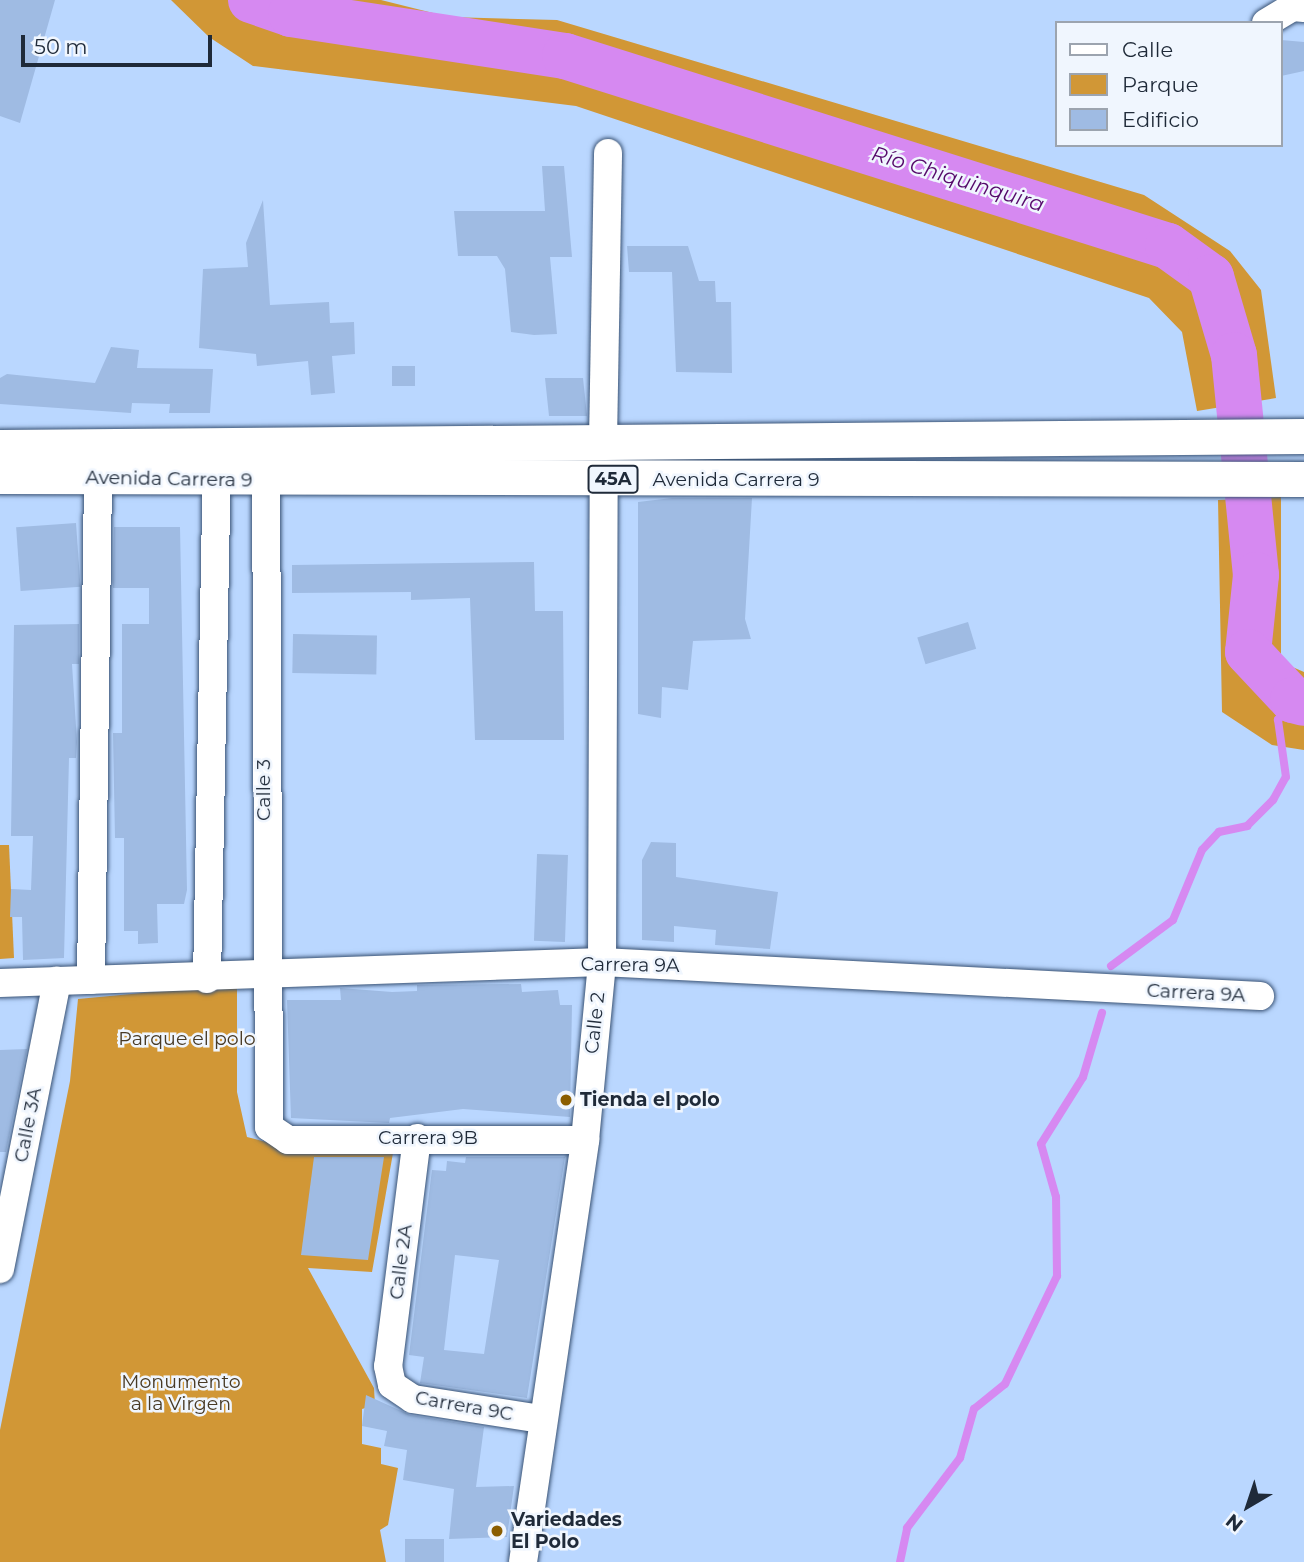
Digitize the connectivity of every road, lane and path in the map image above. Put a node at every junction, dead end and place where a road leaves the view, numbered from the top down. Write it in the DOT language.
graph roads {
  1 [pos="1304,8"];
  2 [pos="1269,21"];
  3 [pos="608,153"];
  4 [pos="1299,436"];
  5 [pos="603,442"];
  6 [pos="267,444"];
  7 [pos="0,447"];
  8 [pos="0,476"];
  9 [pos="98,479"];
  10 [pos="604,479"];
  11 [pos="217,480"];
  12 [pos="265,480"];
  13 [pos="1301,480"];
  14 [pos="602,962"];
  15 [pos="207,979"];
  16 [pos="264,979"];
  17 [pos="91,980"];
  18 [pos="57,981"];
  19 [pos="0,983"];
  20 [pos="1260,996"];
  21 [pos="273,1133"];
  22 [pos="416,1138"];
  23 [pos="585,1140"];
  24 [pos="0,1269"];
  25 [pos="392,1385"];
  26 [pos="541,1419"];
  27 [pos="523,1562"];
  1 -- 2 [label="street"];
  3 -- 5 [label="street"];
  4 -- 5 [label="main road, Avenida Carrera 9 / 45A"];
  5 -- 6 [label="main road, Avenida Carrera 9 / 45A"];
  6 -- 7 [label="main road, Avenida Carrera 9 / 45A"];
  6 -- 12 [label="street, Calle 3"];
  8 -- 9 [label="main road, Avenida Carrera 9 / 45A"];
  9 -- 11 [label="main road, Avenida Carrera 9 / 45A"];
  9 -- 17 [label="street"];
  10 -- 12 [label="main road, Avenida Carrera 9 / 45A"];
  10 -- 13 [label="main road, Avenida Carrera 9 / 45A"];
  10 -- 14 [label="street, Calle 2"];
  11 -- 12 [label="main road, Avenida Carrera 9 / 45A"];
  11 -- 15 [label="street"];
  12 -- 16 [label="street, Calle 3"];
  14 -- 16 [label="street, Carrera 9A"];
  14 -- 20 [label="street, Carrera 9A"];
  14 -- 23 [label="street, Calle 2"];
  15 -- 16 [label="street, Carrera 9A"];
  15 -- 17 [label="street, Carrera 9A"];
  16 -- 21 [label="street, Calle 3"];
  17 -- 18 [label="street, Carrera 9A"];
  18 -- 19 [label="street, Carrera 9A"];
  18 -- 24 [label="street, Calle 3A"];
  21 -- 22 [label="street, Carrera 9B"];
  22 -- 23 [label="street, Carrera 9B"];
  22 -- 25 [label="street, Calle 2A"];
  23 -- 26 [label="street, Calle 2"];
  25 -- 26 [label="street, Carrera 9C"];
  26 -- 27 [label="street, Calle 2"];
}
